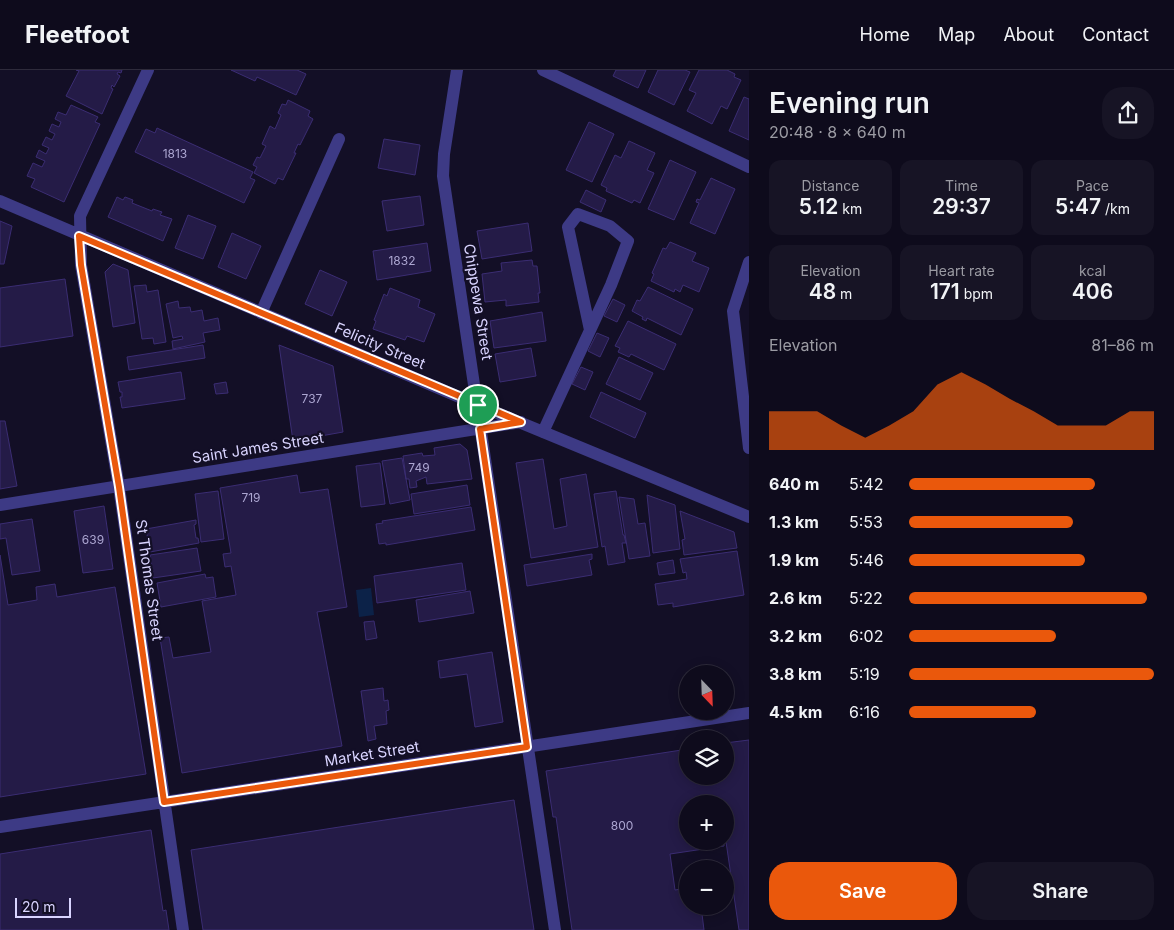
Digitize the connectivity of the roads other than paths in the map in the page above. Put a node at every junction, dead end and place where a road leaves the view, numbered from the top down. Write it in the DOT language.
graph roads {
  1 [pos="148,70"];
  2 [pos="457,70"];
  3 [pos="543,70"];
  4 [pos="339,139"];
  5 [pos="749,167"];
  6 [pos="0,201"];
  7 [pos="79,236"];
  8 [pos="749,262"];
  9 [pos="261,313"];
  10 [pos="590,330"];
  11 [pos="478,405"];
  12 [pos="521,422"];
  13 [pos="480,429"];
  14 [pos="543,432"];
  15 [pos="749,448"];
  16 [pos="119,487"];
  17 [pos="0,505"];
  18 [pos="749,517"];
  19 [pos="749,712"];
  20 [pos="527,747"];
  21 [pos="164,802"];
  22 [pos="0,827"];
  23 [pos="183,930"];
  24 [pos="555,930"];
  1 -- 7 [label="street, St Thomas Street"];
  2 -- 11 [label="street, Chippewa Street"];
  3 -- 5 [label="street"];
  4 -- 9 [label="street"];
  6 -- 7 [label="street, Felicity Street"];
  7 -- 9 [label="street, Felicity Street"];
  7 -- 16 [label="street, St Thomas Street"];
  8 -- 15 [label="street"];
  9 -- 11 [label="street, Felicity Street"];
  10 -- 10 [label="street"];
  10 -- 14 [label="street"];
  11 -- 12 [label="street, Felicity Street"];
  11 -- 13 [label="street, Chippewa Street"];
  12 -- 13 [label="street, Saint James Street"];
  12 -- 14 [label="street, Felicity Street"];
  13 -- 16 [label="street, Saint James Street"];
  13 -- 20 [label="street, Chippewa Street"];
  14 -- 18 [label="street, Felicity Street"];
  16 -- 17 [label="street, Saint James Street"];
  16 -- 21 [label="street, St Thomas Street"];
  19 -- 20 [label="street, Market Street"];
  20 -- 21 [label="street, Market Street"];
  20 -- 24 [label="street, Chippewa Street"];
  21 -- 22 [label="street, Market Street"];
  21 -- 23 [label="street, St Thomas Street"];
}
